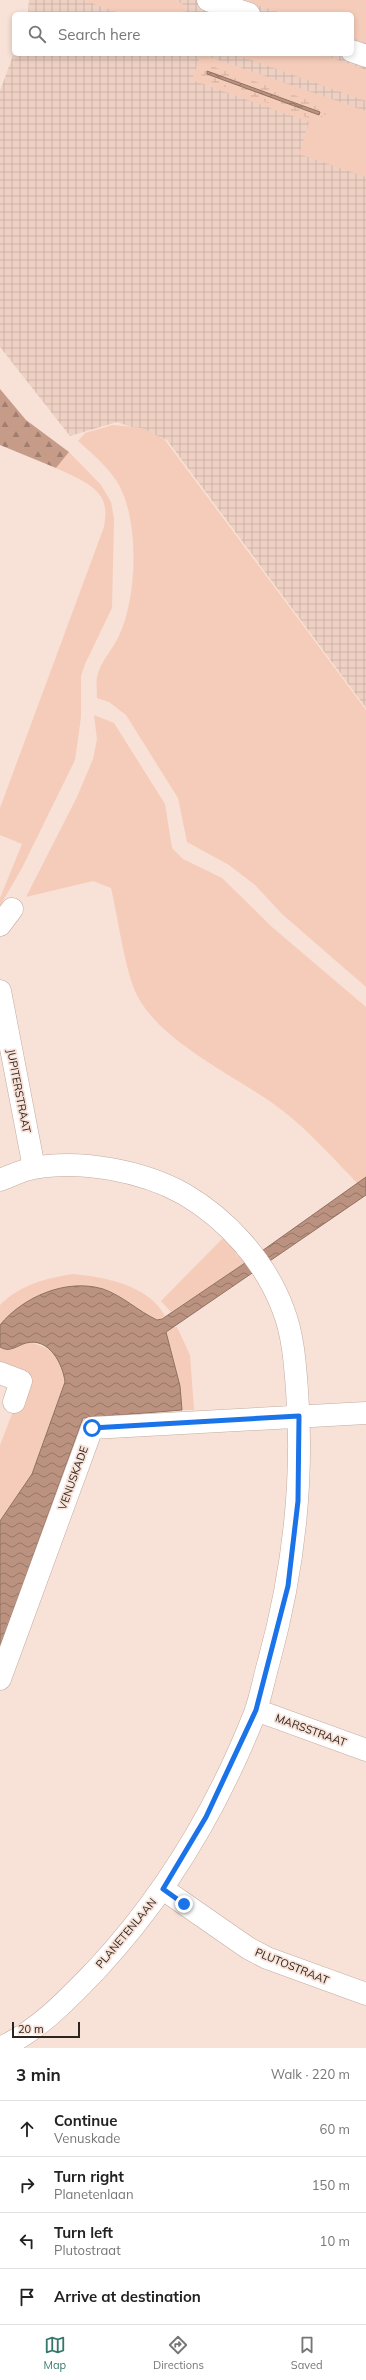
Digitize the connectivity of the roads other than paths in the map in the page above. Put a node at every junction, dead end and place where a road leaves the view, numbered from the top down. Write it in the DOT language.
graph roads {
  1 [pos="208,0"];
  2 [pos="243,12"];
  3 [pos="354,52"];
  4 [pos="366,56"];
  5 [pos="0,991"];
  6 [pos="34,1168"];
  7 [pos="0,1180"];
  8 [pos="0,1373"];
  9 [pos="14,1402"];
  10 [pos="366,1412"];
  11 [pos="299,1416"];
  12 [pos="0,1679"];
  13 [pos="256,1710"];
  14 [pos="366,1750"];
  15 [pos="163,1889"];
  16 [pos="366,1994"];
  17 [pos="5,2042"];
  1 -- 2 [label="street"];
  3 -- 4 [label="street"];
  5 -- 6 [label="street, JUPITERSTRAAT"];
  6 -- 7 [label="street, PLANETENLAAN"];
  6 -- 11 [label="street, PLANETENLAAN"];
  8 -- 9 [label="street"];
  10 -- 11 [label="street"];
  11 -- 12 [label="street, VENUSKADE"];
  11 -- 13 [label="street, PLANETENLAAN"];
  13 -- 14 [label="street, MARSSTRAAT"];
  13 -- 15 [label="street, PLANETENLAAN"];
  15 -- 16 [label="street, PLUTOSTRAAT"];
  15 -- 17 [label="street, PLANETENLAAN"];
}
